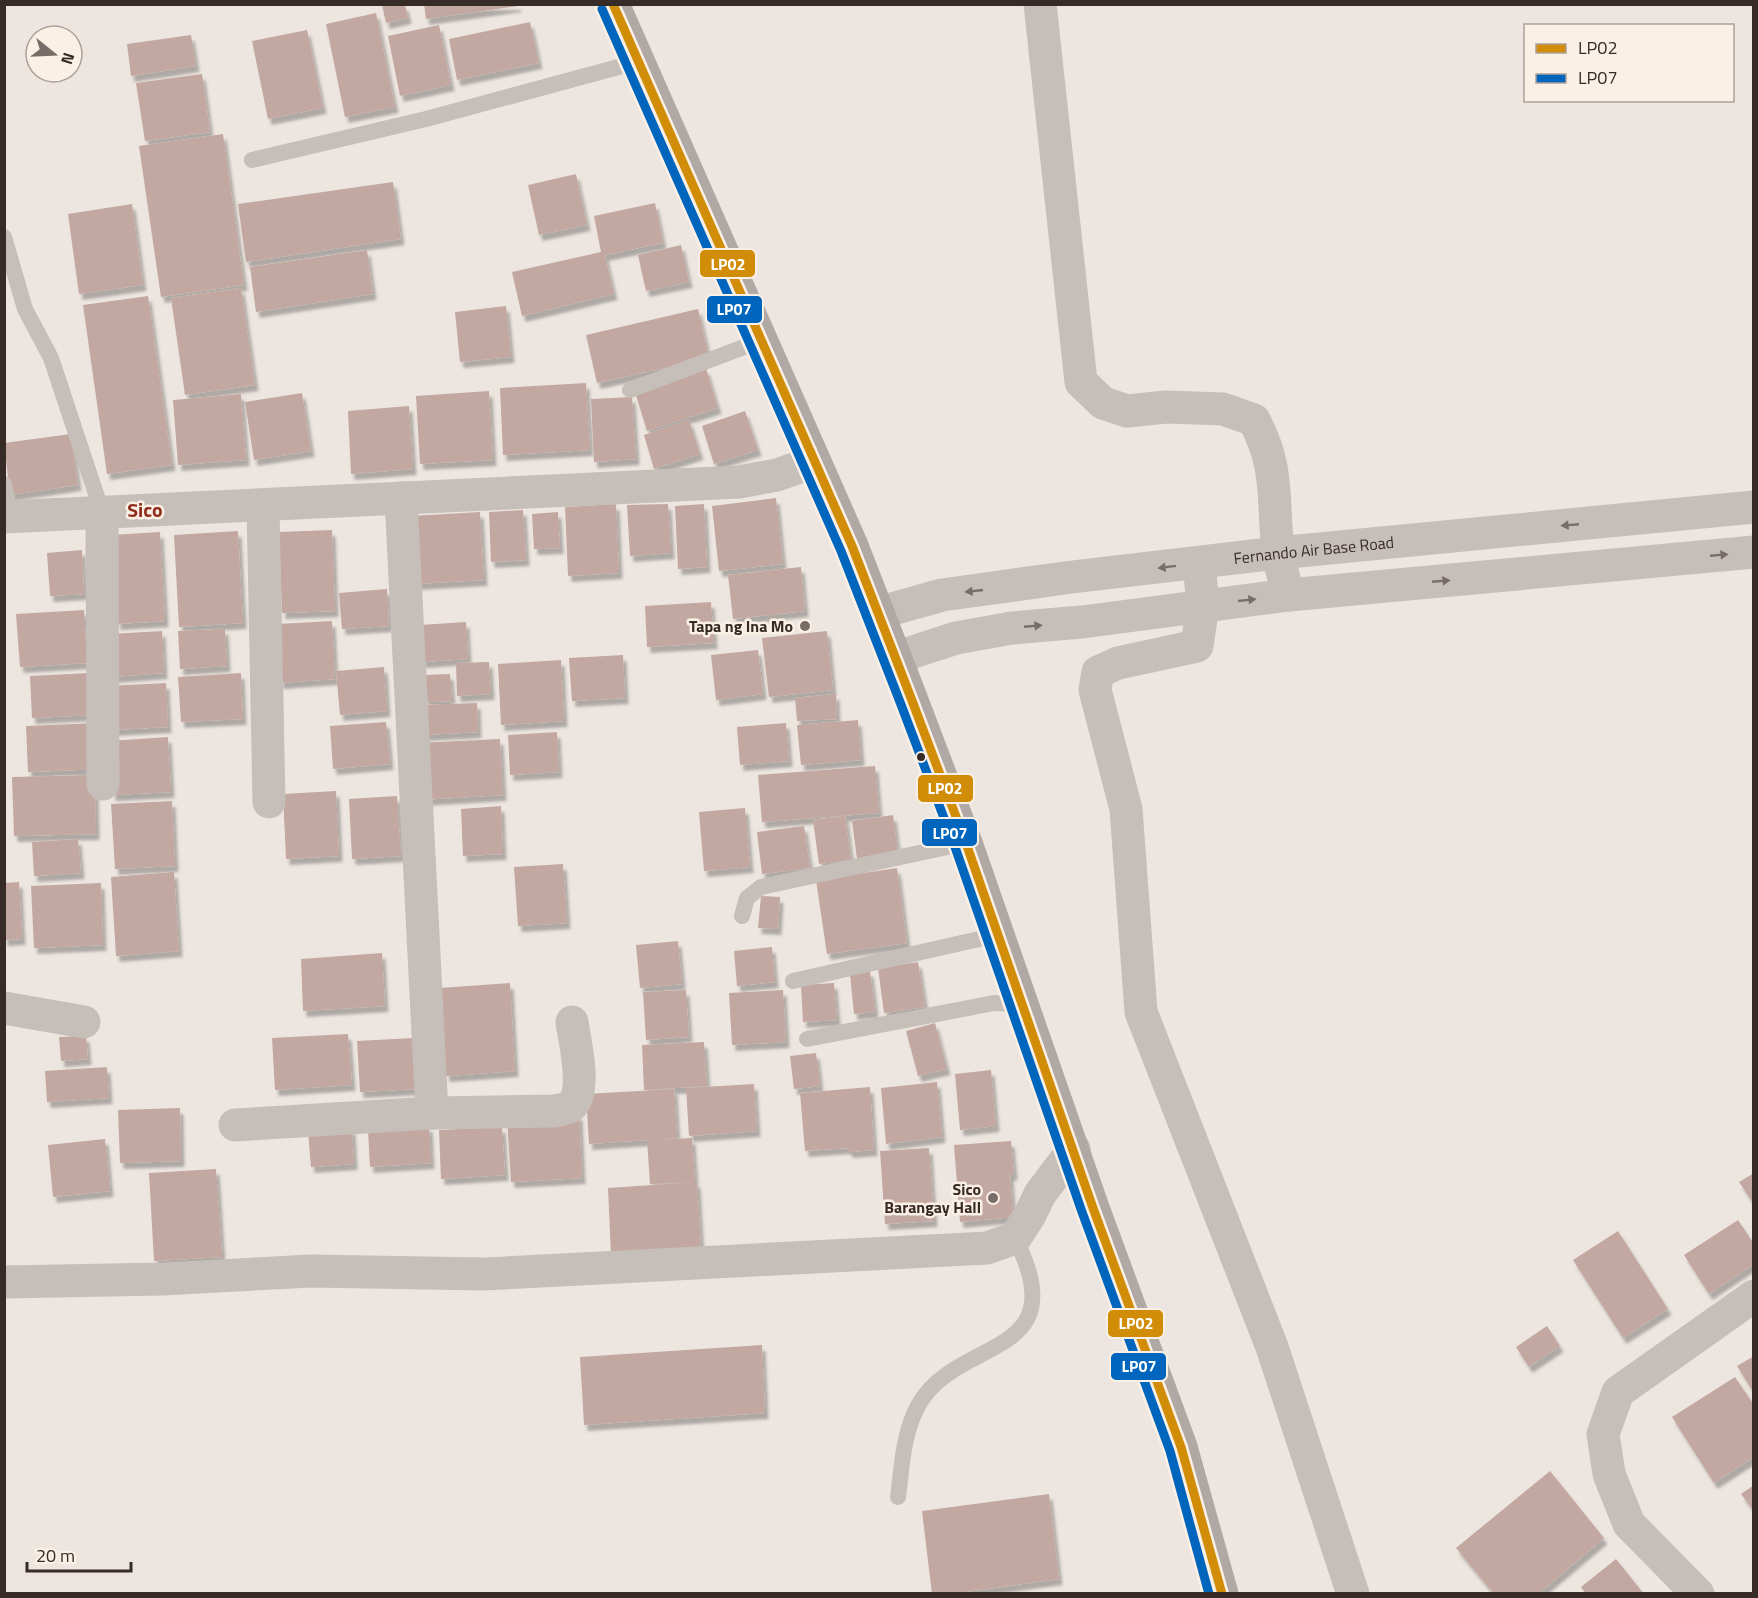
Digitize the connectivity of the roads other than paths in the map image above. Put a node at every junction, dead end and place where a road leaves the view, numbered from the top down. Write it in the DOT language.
graph roads {
  1 [pos="613,4"];
  2 [pos="1040,4"];
  3 [pos="637,62"];
  4 [pos="252,160"];
  5 [pos="4,237"];
  6 [pos="760,341"];
  7 [pos="630,390"];
  8 [pos="814,462"];
  9 [pos="4,484"];
  10 [pos="401,498"];
  11 [pos="262,506"];
  12 [pos="1754,507"];
  13 [pos="102,512"];
  14 [pos="1683,514"];
  15 [pos="7,516"];
  16 [pos="1617,521"];
  17 [pos="1278,552"];
  18 [pos="1754,552"];
  19 [pos="1682,558"];
  20 [pos="1199,564"];
  21 [pos="1615,564"];
  22 [pos="1120,573"];
  23 [pos="1072,577"];
  24 [pos="1289,595"];
  25 [pos="1203,605"];
  26 [pos="878,614"];
  27 [pos="1124,616"];
  28 [pos="1082,622"];
  29 [pos="895,658"];
  30 [pos="104,784"];
  31 [pos="269,802"];
  32 [pos="966,843"];
  33 [pos="742,916"];
  34 [pos="997,935"];
  35 [pos="793,981"];
  36 [pos="1023,1004"];
  37 [pos="4,1008"];
  38 [pos="84,1022"];
  39 [pos="572,1022"];
  40 [pos="807,1039"];
  41 [pos="432,1113"];
  42 [pos="235,1125"];
  43 [pos="1074,1149"];
  44 [pos="1015,1238"];
  45 [pos="4,1282"];
  46 [pos="1754,1296"];
  47 [pos="898,1497"];
  48 [pos="1222,1593"];
  49 [pos="1353,1593"];
  50 [pos="1698,1593"];
  1 -- 3 [label="highway"];
  2 -- 17 [label="street"];
  3 -- 4 [label="lane"];
  3 -- 6 [label="highway"];
  5 -- 13 [label="lane"];
  6 -- 7 [label="lane"];
  6 -- 8 [label="highway"];
  8 -- 10 [label="street"];
  8 -- 26 [label="highway"];
  9 -- 15 [label="lane"];
  10 -- 11 [label="street"];
  10 -- 41 [label="street"];
  11 -- 13 [label="street"];
  11 -- 31 [label="street"];
  12 -- 14 [label="street, Fernando Air Base Road"];
  13 -- 15 [label="street"];
  13 -- 30 [label="street"];
  14 -- 16 [label="street, Fernando Air Base Road"];
  14 -- 19 [label="street"];
  16 -- 17 [label="street, Fernando Air Base Road, one-way"];
  16 -- 21 [label="street"];
  17 -- 20 [label="street, Fernando Air Base Road"];
  17 -- 24 [label="street"];
  19 -- 18 [label="street, one-way"];
  19 -- 21 [label="street"];
  20 -- 22 [label="street, Fernando Air Base Road, one-way"];
  20 -- 25 [label="street"];
  24 -- 21 [label="street, one-way"];
  22 -- 23 [label="street, Fernando Air Base Road"];
  22 -- 27 [label="street"];
  23 -- 26 [label="street, Fernando Air Base Road, one-way"];
  23 -- 28 [label="street"];
  25 -- 24 [label="street, one-way"];
  25 -- 27 [label="street"];
  25 -- 49 [label="street"];
  26 -- 29 [label="highway"];
  27 -- 28 [label="street"];
  29 -- 28 [label="street, one-way"];
  29 -- 32 [label="highway"];
  32 -- 33 [label="lane"];
  32 -- 34 [label="highway"];
  34 -- 35 [label="lane"];
  34 -- 36 [label="highway"];
  36 -- 40 [label="lane"];
  36 -- 43 [label="highway"];
  37 -- 38 [label="street"];
  39 -- 41 [label="street"];
  41 -- 42 [label="street"];
  43 -- 44 [label="street"];
  43 -- 48 [label="highway"];
  44 -- 45 [label="street"];
  44 -- 47 [label="lane"];
  46 -- 50 [label="street"];
}
